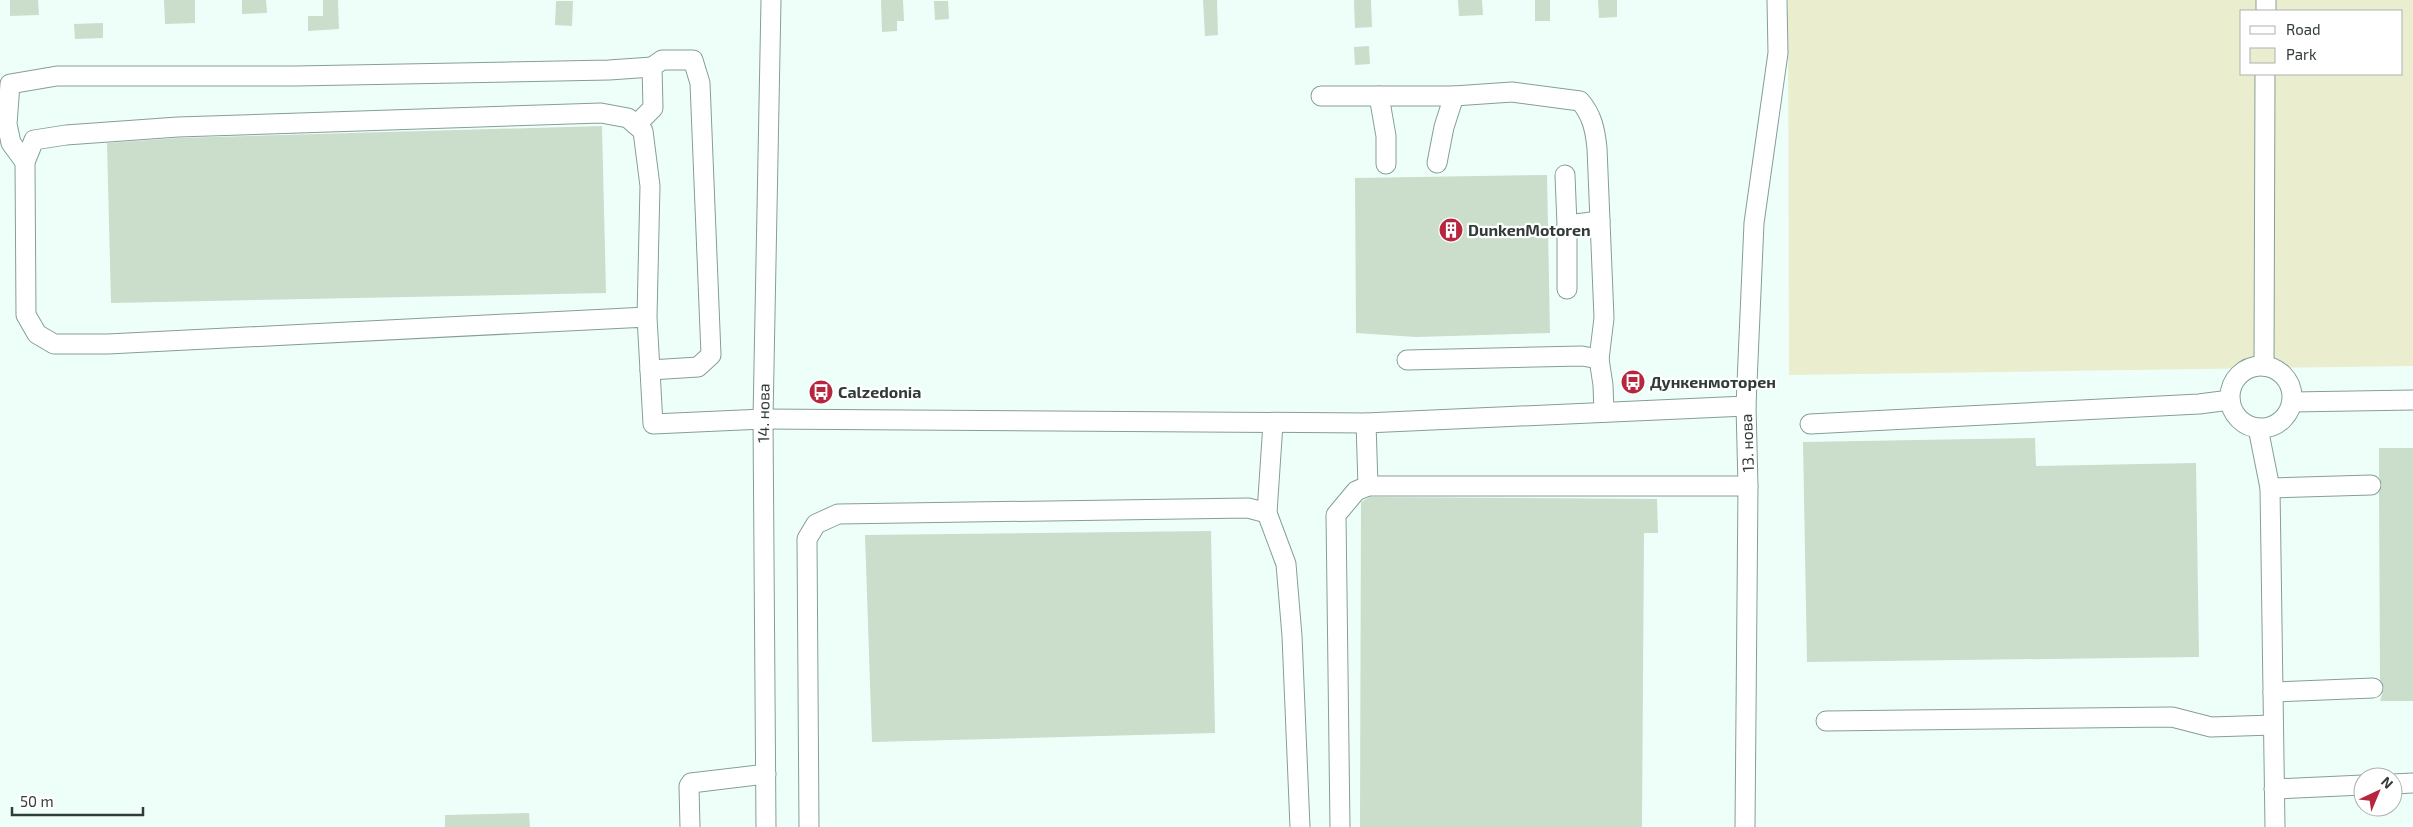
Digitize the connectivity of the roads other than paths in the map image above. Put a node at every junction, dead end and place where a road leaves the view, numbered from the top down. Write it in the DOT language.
graph roads {
  1 [pos="772,0"];
  2 [pos="1777,0"];
  3 [pos="652,67"];
  4 [pos="2265,75"];
  5 [pos="1321,96"];
  6 [pos="1380,96"];
  7 [pos="1454,96"];
  8 [pos="636,125"];
  9 [pos="25,162"];
  10 [pos="1437,163"];
  11 [pos="1386,164"];
  12 [pos="1565,175"];
  13 [pos="1600,221"];
  14 [pos="1567,225"];
  15 [pos="1567,289"];
  16 [pos="647,317"];
  17 [pos="1599,359"];
  18 [pos="1407,360"];
  19 [pos="2264,366"];
  20 [pos="650,370"];
  21 [pos="2230,400"];
  22 [pos="2413,400"];
  23 [pos="2292,402"];
  24 [pos="1746,406"];
  25 [pos="1604,412"];
  26 [pos="763,419"];
  27 [pos="1273,423"];
  28 [pos="1366,423"];
  29 [pos="1810,424"];
  30 [pos="2258,428"];
  31 [pos="2371,485"];
  32 [pos="1368,486"];
  33 [pos="1748,486"];
  34 [pos="2270,488"];
  35 [pos="1267,513"];
  36 [pos="2373,688"];
  37 [pos="2273,692"];
  38 [pos="1826,721"];
  39 [pos="2273,725"];
  40 [pos="766,774"];
  41 [pos="2353,785"];
  42 [pos="2274,789"];
  43 [pos="690,827"];
  44 [pos="766,827"];
  45 [pos="809,827"];
  46 [pos="1300,827"];
  47 [pos="1340,827"];
  48 [pos="1745,827"];
  49 [pos="2275,827"];
  1 -- 26 [label="lane, 14. нова"];
  2 -- 24 [label="lane, 13. нова"];
  3 -- 8 [label="lane"];
  3 -- 9 [label="lane"];
  3 -- 20 [label="lane"];
  4 -- 19 [label="lane"];
  5 -- 6 [label="lane"];
  6 -- 7 [label="lane"];
  6 -- 11 [label="lane"];
  7 -- 10 [label="lane"];
  7 -- 13 [label="lane"];
  8 -- 9 [label="lane"];
  8 -- 16 [label="lane"];
  9 -- 16 [label="lane"];
  12 -- 14 [label="lane"];
  13 -- 14 [label="lane"];
  13 -- 17 [label="lane"];
  14 -- 15 [label="lane"];
  16 -- 20 [label="lane"];
  17 -- 18 [label="lane"];
  17 -- 25 [label="lane"];
  19 -- 21 [label="lane"];
  19 -- 23 [label="lane"];
  20 -- 26 [label="lane"];
  21 -- 29 [label="lane"];
  21 -- 30 [label="lane"];
  22 -- 23 [label="lane"];
  23 -- 30 [label="lane"];
  24 -- 25 [label="lane"];
  24 -- 33 [label="lane, 13. нова"];
  25 -- 28 [label="lane"];
  26 -- 27 [label="lane"];
  26 -- 40 [label="lane, 14. нова"];
  27 -- 28 [label="lane"];
  27 -- 35 [label="lane"];
  28 -- 32 [label="lane"];
  30 -- 34 [label="lane"];
  31 -- 34 [label="lane"];
  32 -- 33 [label="lane"];
  32 -- 47 [label="lane"];
  33 -- 48 [label="lane, 13. нова"];
  34 -- 37 [label="lane"];
  35 -- 45 [label="lane"];
  35 -- 46 [label="lane"];
  36 -- 37 [label="lane"];
  37 -- 39 [label="lane"];
  38 -- 39 [label="lane"];
  39 -- 42 [label="lane"];
  40 -- 43 [label="lane"];
  40 -- 44 [label="lane, 14. нова"];
  41 -- 42 [label="lane"];
  42 -- 49 [label="lane"];
}
